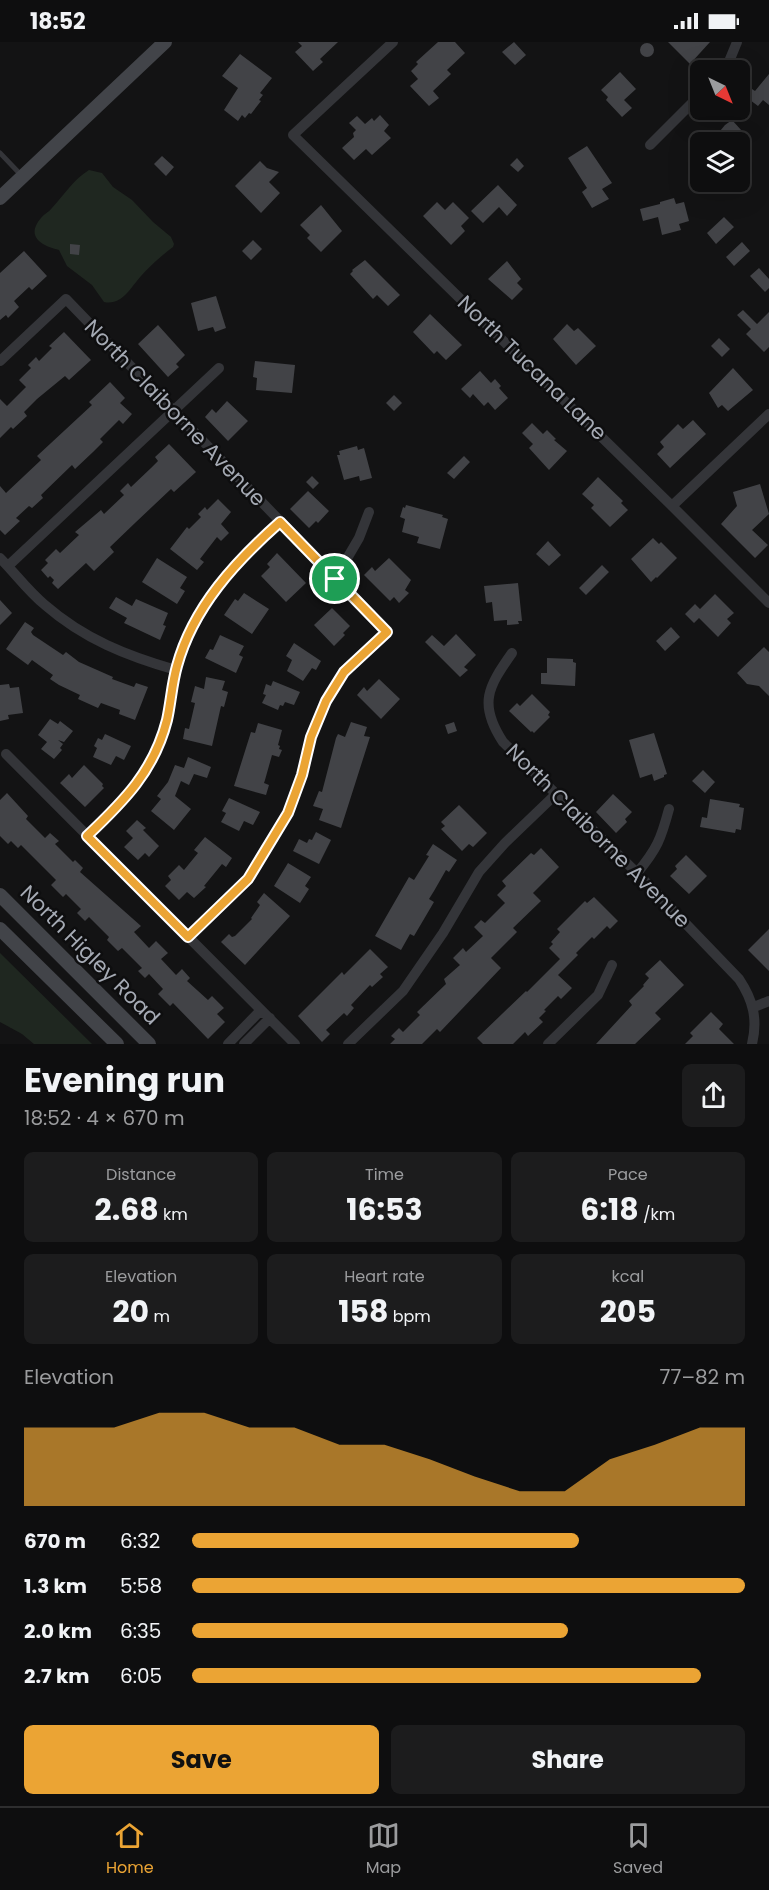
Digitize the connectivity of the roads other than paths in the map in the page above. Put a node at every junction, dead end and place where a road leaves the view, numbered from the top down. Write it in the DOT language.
graph roads {
  1 [pos="165,42"];
  2 [pos="393,42"];
  3 [pos="737,42"];
  4 [pos="730,60"];
  5 [pos="690,105"];
  6 [pos="650,145"];
  7 [pos="0,153"];
  8 [pos="23,176"];
  9 [pos="0,198"];
  10 [pos="1,360"];
  11 [pos="219,368"];
  12 [pos="173,410"];
  13 [pos="769,414"];
  14 [pos="672,506"];
  15 [pos="369,512"];
  16 [pos="280,522"];
  17 [pos="4,562"];
  18 [pos="335,579"];
  19 [pos="769,603"];
  20 [pos="512,653"];
  21 [pos="176,670"];
  22 [pos="6,754"];
  23 [pos="556,794"];
  24 [pos="669,809"];
  25 [pos="87,836"];
  26 [pos="637,873"];
  27 [pos="0,895"];
  28 [pos="0,929"];
  29 [pos="188,937"];
  30 [pos="612,965"];
  31 [pos="769,1001"];
  32 [pos="754,1007"];
  33 [pos="261,1010"];
  34 [pos="270,1018"];
  35 [pos="117,1044"];
  36 [pos="150,1044"];
  37 [pos="228,1044"];
  38 [pos="244,1044"];
  39 [pos="295,1044"];
  40 [pos="348,1044"];
  41 [pos="548,1044"];
  42 [pos="752,1044"];
  1 -- 8 [label="main road"];
  2 -- 14 [label="street, North Tucana Lane"];
  3 -- 4 [label="street"];
  5 -- 6 [label="street"];
  7 -- 8 [label="lane"];
  8 -- 9 [label="main road"];
  10 -- 12 [label="street, North Claiborne Avenue"];
  11 -- 12 [label="street"];
  12 -- 16 [label="street, North Claiborne Avenue"];
  12 -- 17 [label="street"];
  13 -- 14 [label="street"];
  14 -- 19 [label="street, North Tucana Lane"];
  15 -- 18 [label="street"];
  16 -- 18 [label="street, North Claiborne Avenue"];
  16 -- 21 [label="street"];
  17 -- 21 [label="street"];
  18 -- 29 [label="street, North Claiborne Avenue"];
  20 -- 23 [label="street, North Claiborne Avenue"];
  21 -- 25 [label="street"];
  22 -- 25 [label="street"];
  23 -- 26 [label="street, North Claiborne Avenue"];
  23 -- 40 [label="street"];
  24 -- 26 [label="street"];
  25 -- 29 [label="street"];
  26 -- 32 [label="street, North Claiborne Avenue"];
  27 -- 36 [label="main road, North Higley Road"];
  28 -- 35 [label="main road"];
  29 -- 33 [label="street"];
  30 -- 41 [label="street"];
  31 -- 32 [label="street"];
  32 -- 42 [label="street"];
  33 -- 34 [label="street"];
  33 -- 37 [label="street"];
  34 -- 38 [label="street"];
  34 -- 39 [label="street"];
}
